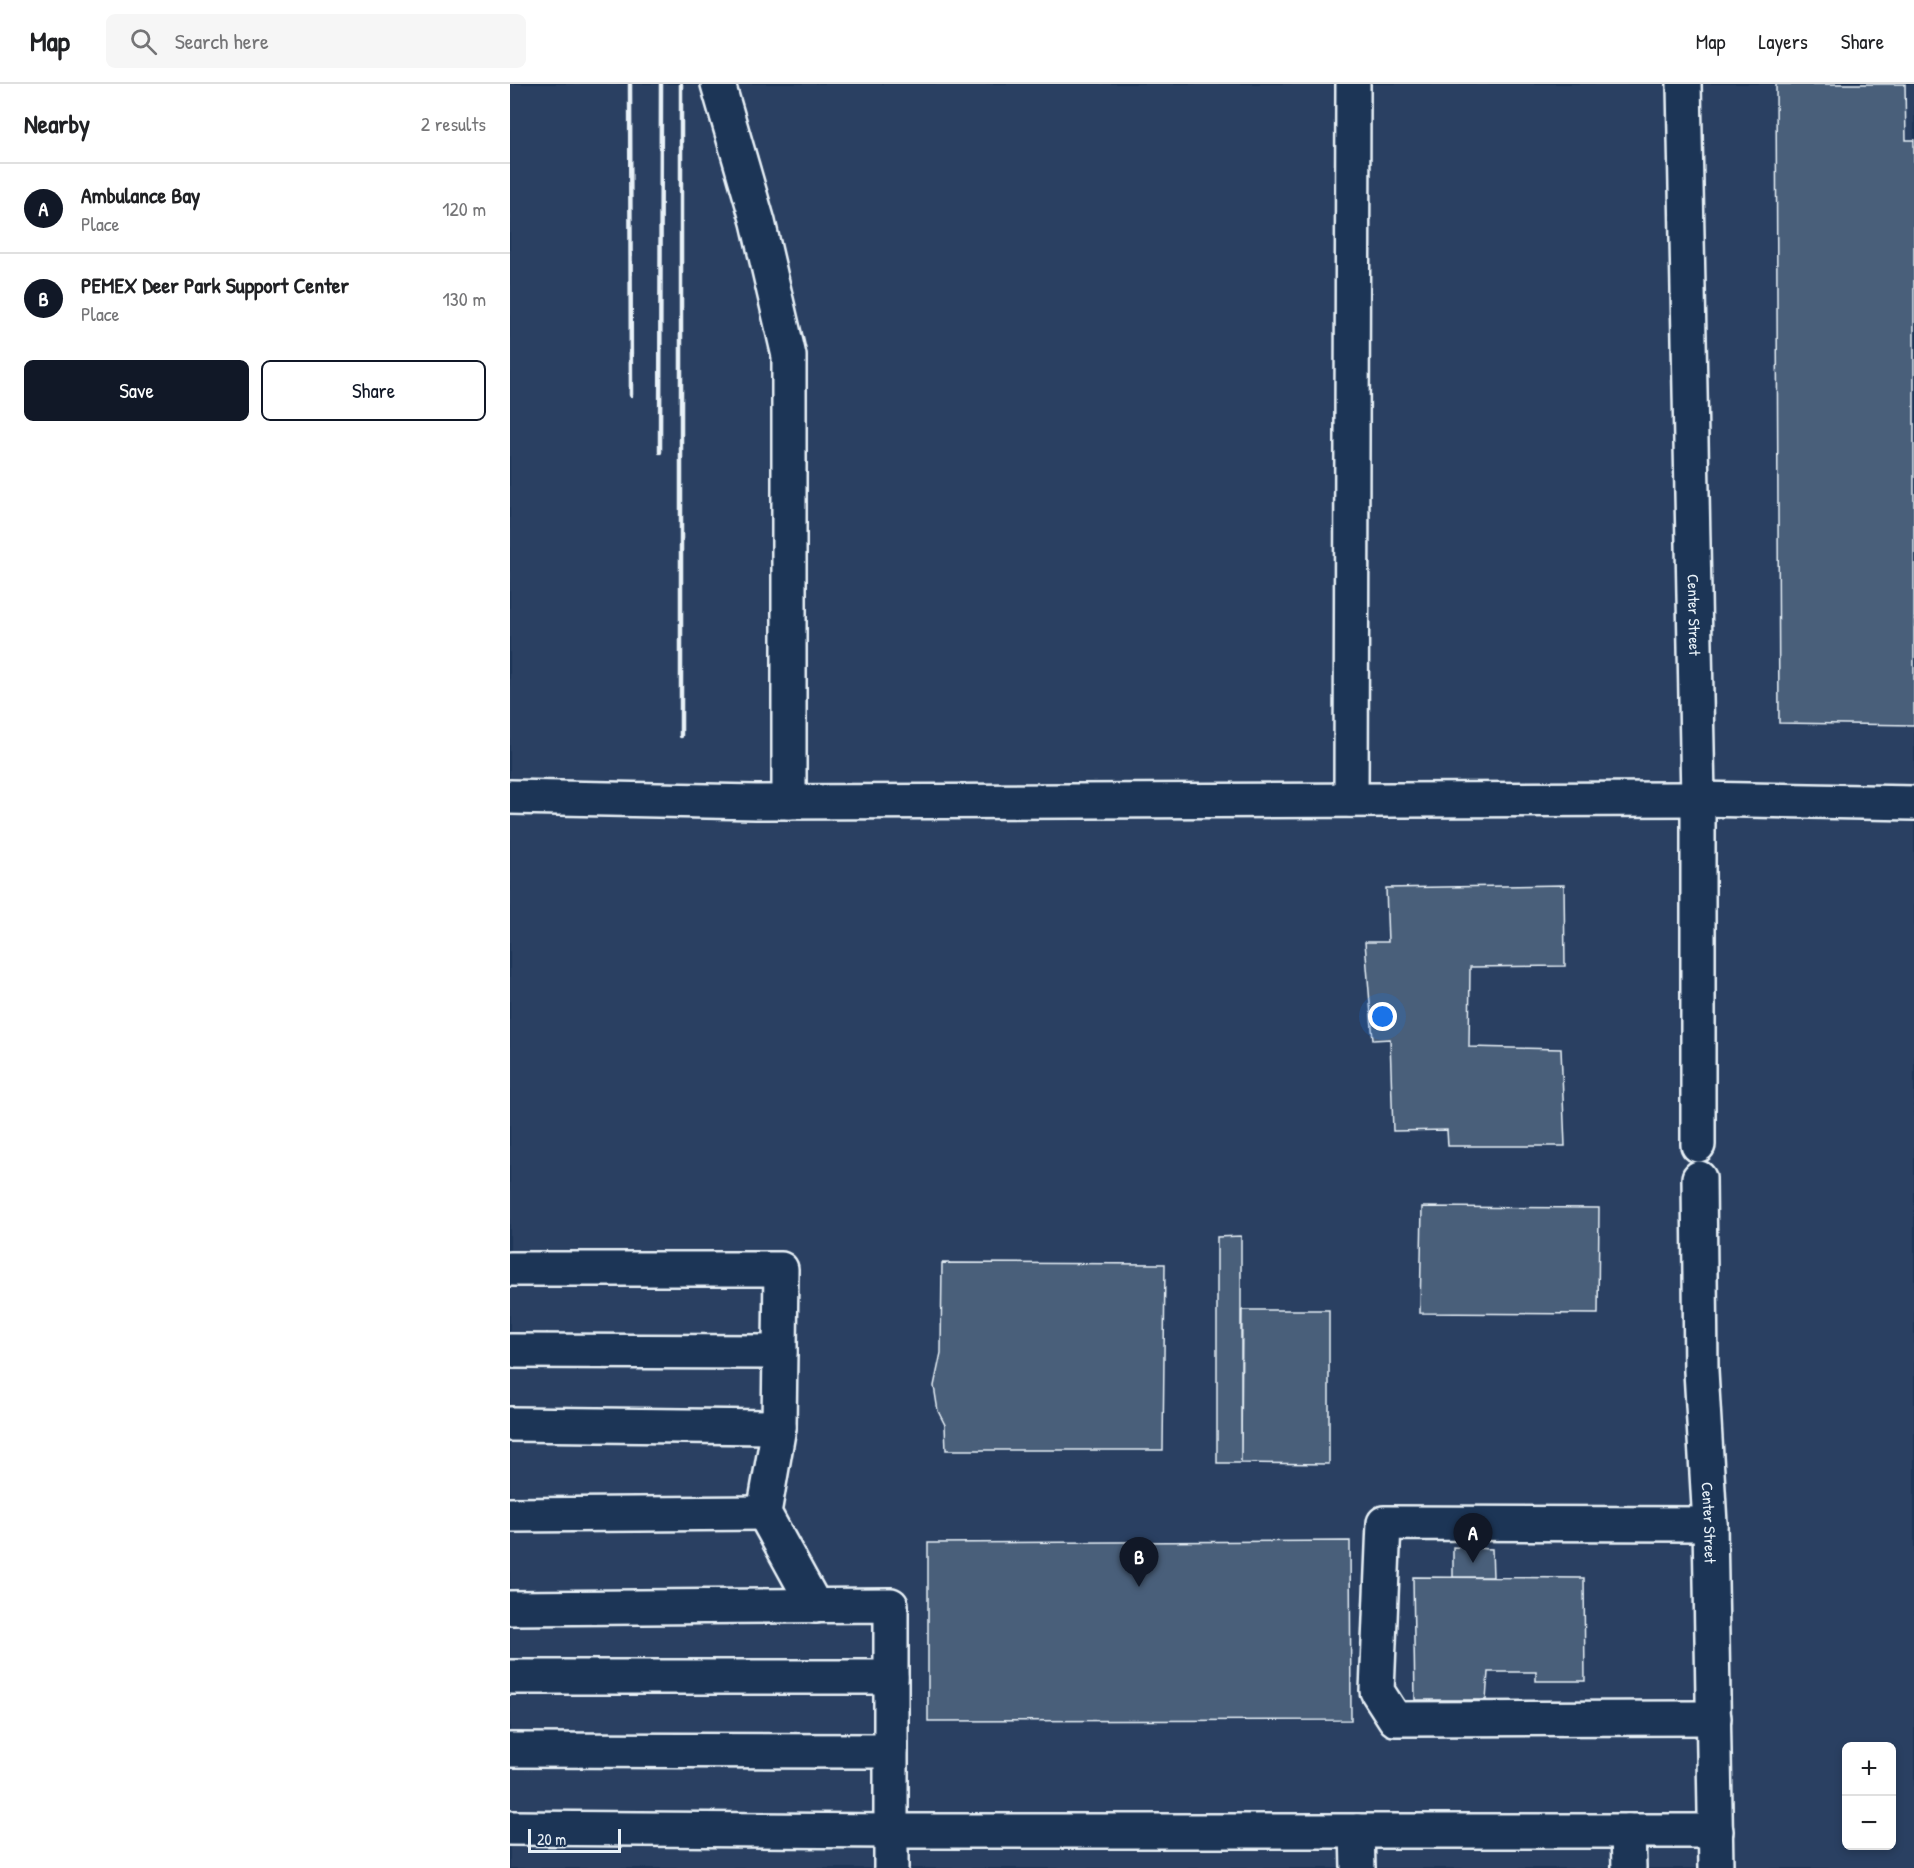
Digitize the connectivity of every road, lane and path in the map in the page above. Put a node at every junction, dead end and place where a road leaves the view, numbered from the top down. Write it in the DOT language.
graph roads {
  1 [pos="718,84"];
  2 [pos="1353,84"];
  3 [pos="1684,84"];
  4 [pos="510,797"];
  5 [pos="1698,799"];
  6 [pos="1351,800"];
  7 [pos="789,802"];
  8 [pos="1914,803"];
  9 [pos="1698,1145"];
  10 [pos="1699,1178"];
  11 [pos="510,1269"];
  12 [pos="510,1350"];
  13 [pos="780,1352"];
  14 [pos="510,1424"];
  15 [pos="779,1427"];
  16 [pos="764,1513"];
  17 [pos="510,1515"];
  18 [pos="1710,1524"];
  19 [pos="815,1606"];
  20 [pos="510,1608"];
  21 [pos="510,1677"];
  22 [pos="891,1677"];
  23 [pos="1714,1718"];
  24 [pos="510,1750"];
  25 [pos="891,1751"];
  26 [pos="510,1828"];
  27 [pos="891,1830"];
  28 [pos="1357,1830"];
  29 [pos="1628,1830"];
  30 [pos="1716,1830"];
  31 [pos="891,1868"];
  32 [pos="1358,1868"];
  33 [pos="1629,1868"];
  34 [pos="1716,1868"];
  1 -- 7 [label="street"];
  2 -- 6 [label="street"];
  3 -- 5 [label="street, Center Street"];
  4 -- 7 [label="street"];
  5 -- 6 [label="street"];
  5 -- 8 [label="street"];
  5 -- 9 [label="street, Center Street"];
  6 -- 7 [label="street"];
  10 -- 18 [label="street, Center Street"];
  11 -- 13 [label="street"];
  12 -- 13 [label="street"];
  13 -- 15 [label="street"];
  14 -- 15 [label="street"];
  15 -- 16 [label="street"];
  16 -- 17 [label="street"];
  16 -- 19 [label="street"];
  18 -- 23 [label="street, Center Street"];
  18 -- 23 [label="street"];
  19 -- 20 [label="street"];
  19 -- 22 [label="street"];
  21 -- 22 [label="street"];
  22 -- 25 [label="street"];
  23 -- 30 [label="street, Center Street"];
  24 -- 25 [label="street"];
  25 -- 27 [label="street"];
  26 -- 27 [label="street"];
  27 -- 28 [label="street"];
  27 -- 31 [label="street"];
  28 -- 29 [label="street"];
  28 -- 32 [label="street"];
  29 -- 30 [label="street"];
  29 -- 33 [label="street"];
  30 -- 34 [label="street, Center Street"];
}
